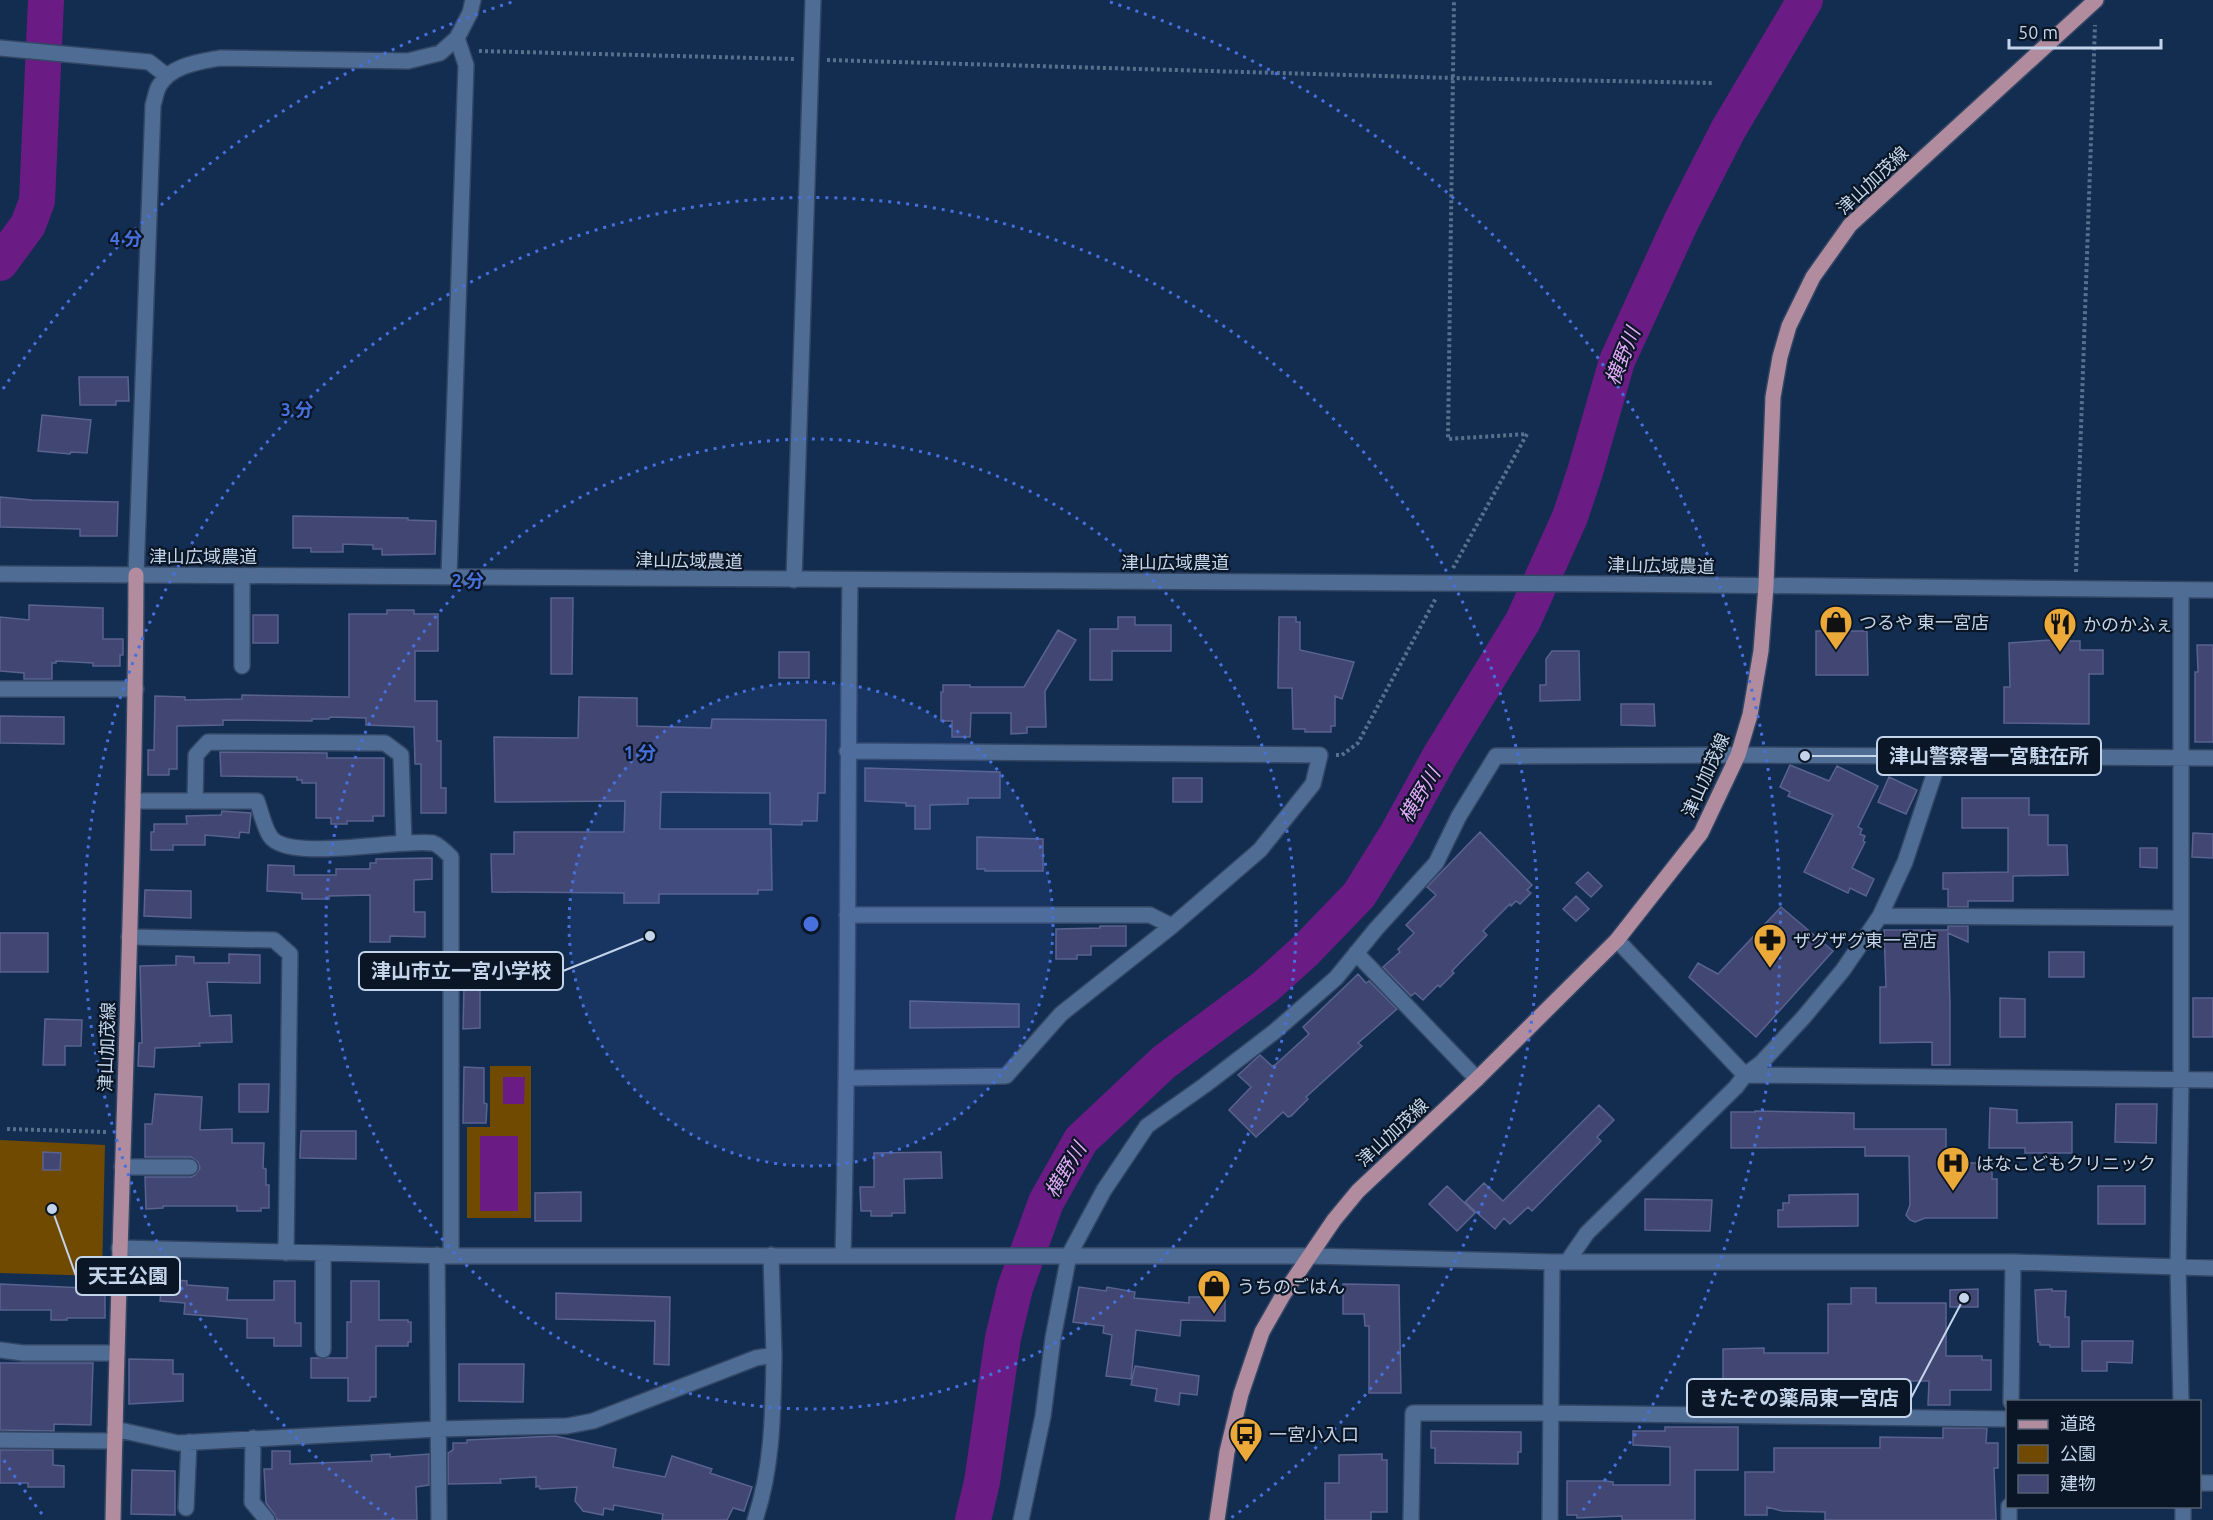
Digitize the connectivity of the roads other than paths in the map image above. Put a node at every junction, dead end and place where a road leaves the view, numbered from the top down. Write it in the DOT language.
graph roads {
  1 [pos="473,0"];
  2 [pos="813,0"];
  3 [pos="2091,4"];
  4 [pos="457,38"];
  5 [pos="0,48"];
  6 [pos="167,76"];
  7 [pos="0,574"];
  8 [pos="136,575"];
  9 [pos="242,576"];
  10 [pos="449,576"];
  11 [pos="794,580"];
  12 [pos="850,581"];
  13 [pos="1766,586"];
  14 [pos="2181,590"];
  15 [pos="2213,590"];
  16 [pos="242,666"];
  17 [pos="0,689"];
  18 [pos="136,689"];
  19 [pos="847,751"];
  20 [pos="1737,755"];
  21 [pos="1940,757"];
  22 [pos="2181,758"];
  23 [pos="2213,758"];
  24 [pos="133,801"];
  25 [pos="195,801"];
  26 [pos="404,843"];
  27 [pos="847,915"];
  28 [pos="1880,916"];
  29 [pos="2180,918"];
  30 [pos="1172,926"];
  31 [pos="129,938"];
  32 [pos="1617,940"];
  33 [pos="1356,953"];
  34 [pos="1745,1075"];
  35 [pos="847,1078"];
  36 [pos="1477,1079"];
  37 [pos="2213,1080"];
  38 [pos="2181,1081"];
  39 [pos="122,1167"];
  40 [pos="190,1167"];
  41 [pos="119,1248"];
  42 [pos="286,1253"];
  43 [pos="323,1254"];
  44 [pos="771,1255"];
  45 [pos="843,1255"];
  46 [pos="1068,1255"];
  47 [pos="444,1256"];
  48 [pos="1310,1256"];
  49 [pos="1559,1262"];
  50 [pos="2013,1262"];
  51 [pos="2178,1268"];
  52 [pos="2213,1268"];
  53 [pos="0,1350"];
  54 [pos="323,1350"];
  55 [pos="117,1353"];
  56 [pos="774,1355"];
  57 [pos="2011,1400"];
  58 [pos="2181,1400"];
  59 [pos="1550,1413"];
  60 [pos="2006,1419"];
  61 [pos="438,1429"];
  62 [pos="115,1435"];
  63 [pos="253,1438"];
  64 [pos="0,1440"];
  65 [pos="189,1442"];
  66 [pos="186,1508"];
  67 [pos="114,1520"];
  68 [pos="267,1520"];
  69 [pos="439,1520"];
  70 [pos="755,1520"];
  71 [pos="1021,1520"];
  72 [pos="1217,1520"];
  73 [pos="1411,1520"];
  74 [pos="1550,1520"];
  1 -- 4 [label="street"];
  2 -- 11 [label="street"];
  3 -- 13 [label="main road, 津山加茂線"];
  4 -- 6 [label="street"];
  4 -- 10 [label="street"];
  5 -- 6 [label="street"];
  6 -- 8 [label="street"];
  7 -- 8 [label="street, 津山広域農道"];
  8 -- 9 [label="street, 津山広域農道"];
  8 -- 18 [label="main road, 津山加茂線"];
  9 -- 10 [label="street, 津山広域農道"];
  9 -- 16 [label="street"];
  10 -- 11 [label="street, 津山広域農道"];
  11 -- 12 [label="street, 津山広域農道"];
  12 -- 13 [label="street, 津山広域農道, bridge"];
  12 -- 19 [label="street"];
  13 -- 14 [label="street, 津山広域農道"];
  13 -- 20 [label="main road, 津山加茂線"];
  14 -- 15 [label="street, 津山広域農道"];
  14 -- 22 [label="street"];
  17 -- 18 [label="street"];
  18 -- 24 [label="main road, 津山加茂線"];
  19 -- 27 [label="street"];
  19 -- 30 [label="street"];
  20 -- 21 [label="street"];
  20 -- 32 [label="main road, 津山加茂線"];
  20 -- 33 [label="street"];
  21 -- 22 [label="street"];
  21 -- 28 [label="street"];
  22 -- 23 [label="street"];
  22 -- 29 [label="street"];
  24 -- 25 [label="street"];
  24 -- 31 [label="main road, 津山加茂線"];
  25 -- 26 [label="street"];
  25 -- 26 [label="street"];
  26 -- 47 [label="street"];
  27 -- 30 [label="street"];
  27 -- 35 [label="street"];
  28 -- 29 [label="street"];
  28 -- 34 [label="street"];
  29 -- 38 [label="street"];
  30 -- 35 [label="street"];
  31 -- 39 [label="main road, 津山加茂線"];
  31 -- 42 [label="street"];
  32 -- 34 [label="street"];
  32 -- 36 [label="main road, 津山加茂線"];
  33 -- 36 [label="street"];
  33 -- 46 [label="street"];
  34 -- 38 [label="street"];
  34 -- 49 [label="street"];
  35 -- 45 [label="street"];
  36 -- 48 [label="main road, 津山加茂線"];
  37 -- 38 [label="street"];
  38 -- 51 [label="street"];
  39 -- 40 [label="street"];
  39 -- 41 [label="main road, 津山加茂線"];
  41 -- 42 [label="street"];
  41 -- 55 [label="main road, 津山加茂線"];
  42 -- 43 [label="street"];
  43 -- 47 [label="street"];
  43 -- 54 [label="street"];
  44 -- 45 [label="street"];
  44 -- 47 [label="street"];
  44 -- 56 [label="street"];
  45 -- 46 [label="street"];
  46 -- 48 [label="street"];
  46 -- 71 [label="street"];
  47 -- 61 [label="street"];
  48 -- 49 [label="street"];
  48 -- 72 [label="main road, 津山加茂線"];
  49 -- 50 [label="street"];
  49 -- 59 [label="street"];
  50 -- 51 [label="street"];
  50 -- 57 [label="street"];
  51 -- 52 [label="street"];
  51 -- 58 [label="street"];
  53 -- 55 [label="street"];
  55 -- 62 [label="main road, 津山加茂線"];
  56 -- 61 [label="street"];
  56 -- 70 [label="street"];
  59 -- 60 [label="street"];
  59 -- 73 [label="street"];
  59 -- 74 [label="street"];
  61 -- 63 [label="street"];
  61 -- 69 [label="street"];
  62 -- 64 [label="street"];
  62 -- 65 [label="street"];
  62 -- 67 [label="main road, 津山加茂線"];
  63 -- 65 [label="street"];
  63 -- 68 [label="street"];
  65 -- 66 [label="street"];
}
